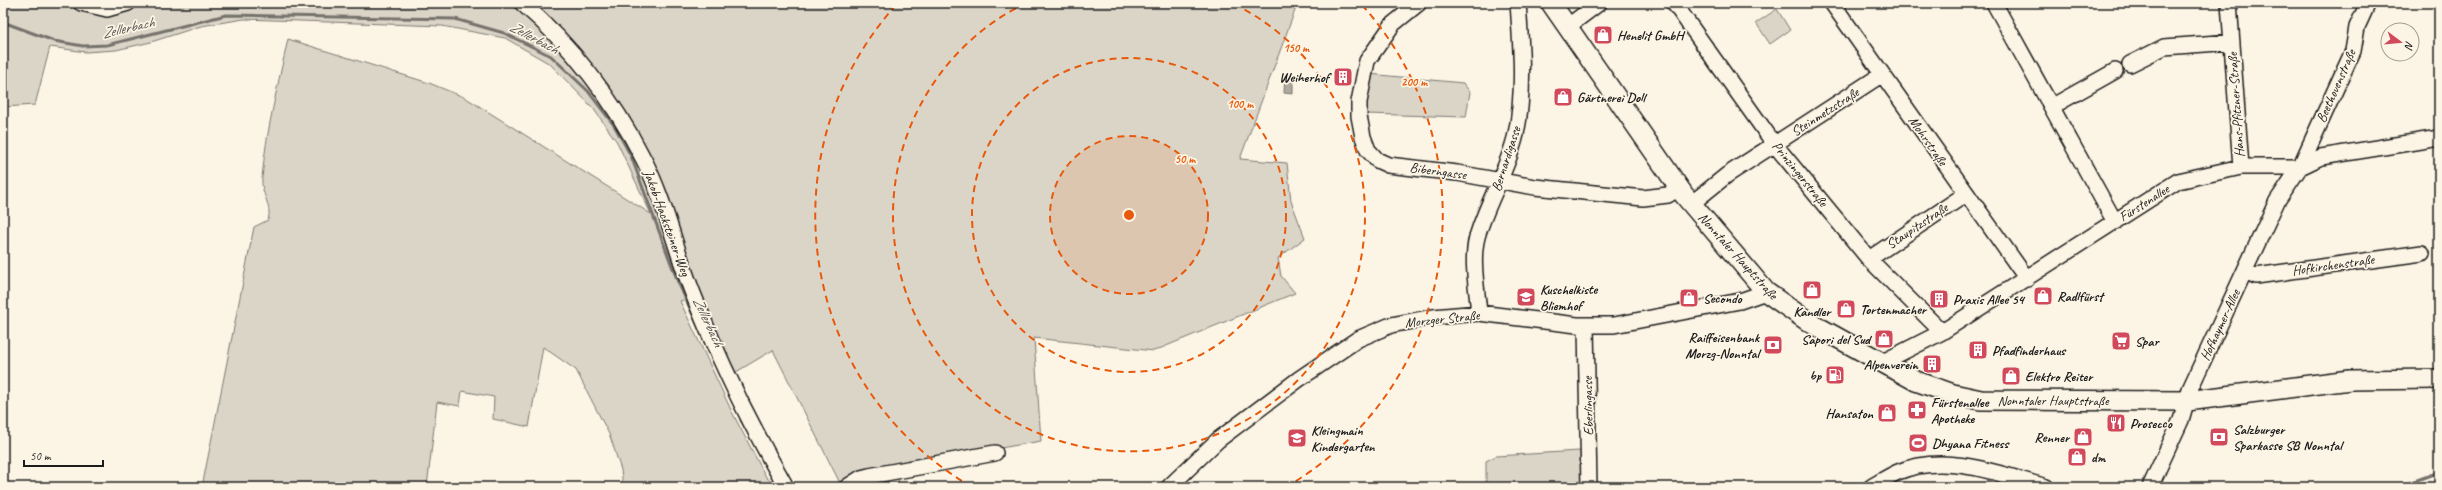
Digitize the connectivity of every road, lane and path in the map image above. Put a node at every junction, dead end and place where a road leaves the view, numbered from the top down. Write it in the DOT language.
graph roads {
  1 [pos="80,3"];
  2 [pos="128,3"];
  3 [pos="522,3"];
  4 [pos="1419,3"];
  5 [pos="1518,3"];
  6 [pos="1551,3"];
  7 [pos="1598,3"];
  8 [pos="1674,3"];
  9 [pos="1832,3"];
  10 [pos="1994,3"];
  11 [pos="2229,3"];
  12 [pos="2368,3"];
  13 [pos="1567,28"];
  14 [pos="2232,42"];
  15 [pos="2130,64"];
  16 [pos="2115,71"];
  17 [pos="1881,76"];
  18 [pos="2053,106"];
  19 [pos="2439,138"];
  20 [pos="1775,145"];
  21 [pos="2241,167"];
  22 [pos="2300,167"];
  23 [pos="1501,180"];
  24 [pos="1679,188"];
  25 [pos="1966,194"];
  26 [pos="1691,204"];
  27 [pos="2115,222"];
  28 [pos="2422,253"];
  29 [pos="1869,258"];
  30 [pos="2244,271"];
  31 [pos="2026,279"];
  32 [pos="1766,292"];
  33 [pos="1479,313"];
  34 [pos="1586,326"];
  35 [pos="1942,332"];
  36 [pos="1883,362"];
  37 [pos="2439,379"];
  38 [pos="2187,401"];
  39 [pos="995,453"];
  40 [pos="786,487"];
  41 [pos="847,487"];
  42 [pos="1169,487"];
  43 [pos="1590,487"];
  44 [pos="1871,487"];
  45 [pos="2046,487"];
  46 [pos="2150,487"];
  1 -- 2 [label="street"];
  3 -- 40 [label="street, Jakob-Hacksteiner-Weg"];
  4 -- 23 [label="street, Biberngasse"];
  5 -- 23 [label="street, Bernardigasse"];
  6 -- 13 [label="main road, Nonntaler Hauptstraße"];
  7 -- 13 [label="street"];
  8 -- 20 [label="street, Prinzingerstraße"];
  9 -- 17 [label="street, Mohrstraße"];
  10 -- 18 [label="street"];
  11 -- 14 [label="street, Hans-Pfitzner-Straße"];
  12 -- 22 [label="street, Beethovenstraße"];
  13 -- 24 [label="main road, Nonntaler Hauptstraße"];
  14 -- 15 [label="street, Hans-Pfitzner-Straße"];
  14 -- 21 [label="street, Hans-Pfitzner-Straße"];
  16 -- 18 [label="street"];
  17 -- 20 [label="street, Steinmetzstraße"];
  17 -- 25 [label="street, Mohrstraße"];
  18 -- 27 [label="street"];
  19 -- 22 [label="street, Fürstenallee"];
  20 -- 26 [label="street, Steinmetzstraße"];
  20 -- 29 [label="street, Prinzingerstraße"];
  21 -- 22 [label="street, Fürstenallee"];
  21 -- 27 [label="street, Fürstenallee"];
  22 -- 30 [label="street, Hofhaymer-Allee"];
  23 -- 24 [label="street, Biberngasse"];
  23 -- 33 [label="street, Bernardigasse"];
  24 -- 26 [label="main road, Nonntaler Hauptstraße"];
  25 -- 29 [label="street, Staupitzstraße"];
  25 -- 31 [label="street, Mohrstraße"];
  26 -- 32 [label="main road, Nonntaler Hauptstraße"];
  27 -- 31 [label="street, Fürstenallee"];
  28 -- 30 [label="street, Hofkirchenstraße"];
  29 -- 35 [label="street, Prinzingerstraße"];
  30 -- 38 [label="street, Hofhaymer-Allee"];
  31 -- 35 [label="street, Fürstenallee"];
  32 -- 34 [label="street, Morzger Straße"];
  32 -- 36 [label="main road, Nonntaler Hauptstraße"];
  33 -- 34 [label="street, Morzger Straße"];
  33 -- 42 [label="street, Morzger Straße"];
  34 -- 43 [label="street, Eberlingasse"];
  35 -- 36 [label="street, Fürstenallee"];
  36 -- 38 [label="main road, Nonntaler Hauptstraße"];
  37 -- 38 [label="main road, Nonntaler Hauptstraße"];
  38 -- 46 [label="street, Hofhaymer-Allee"];
  39 -- 41 [label="street"];
  44 -- 45 [label="street"];
}
